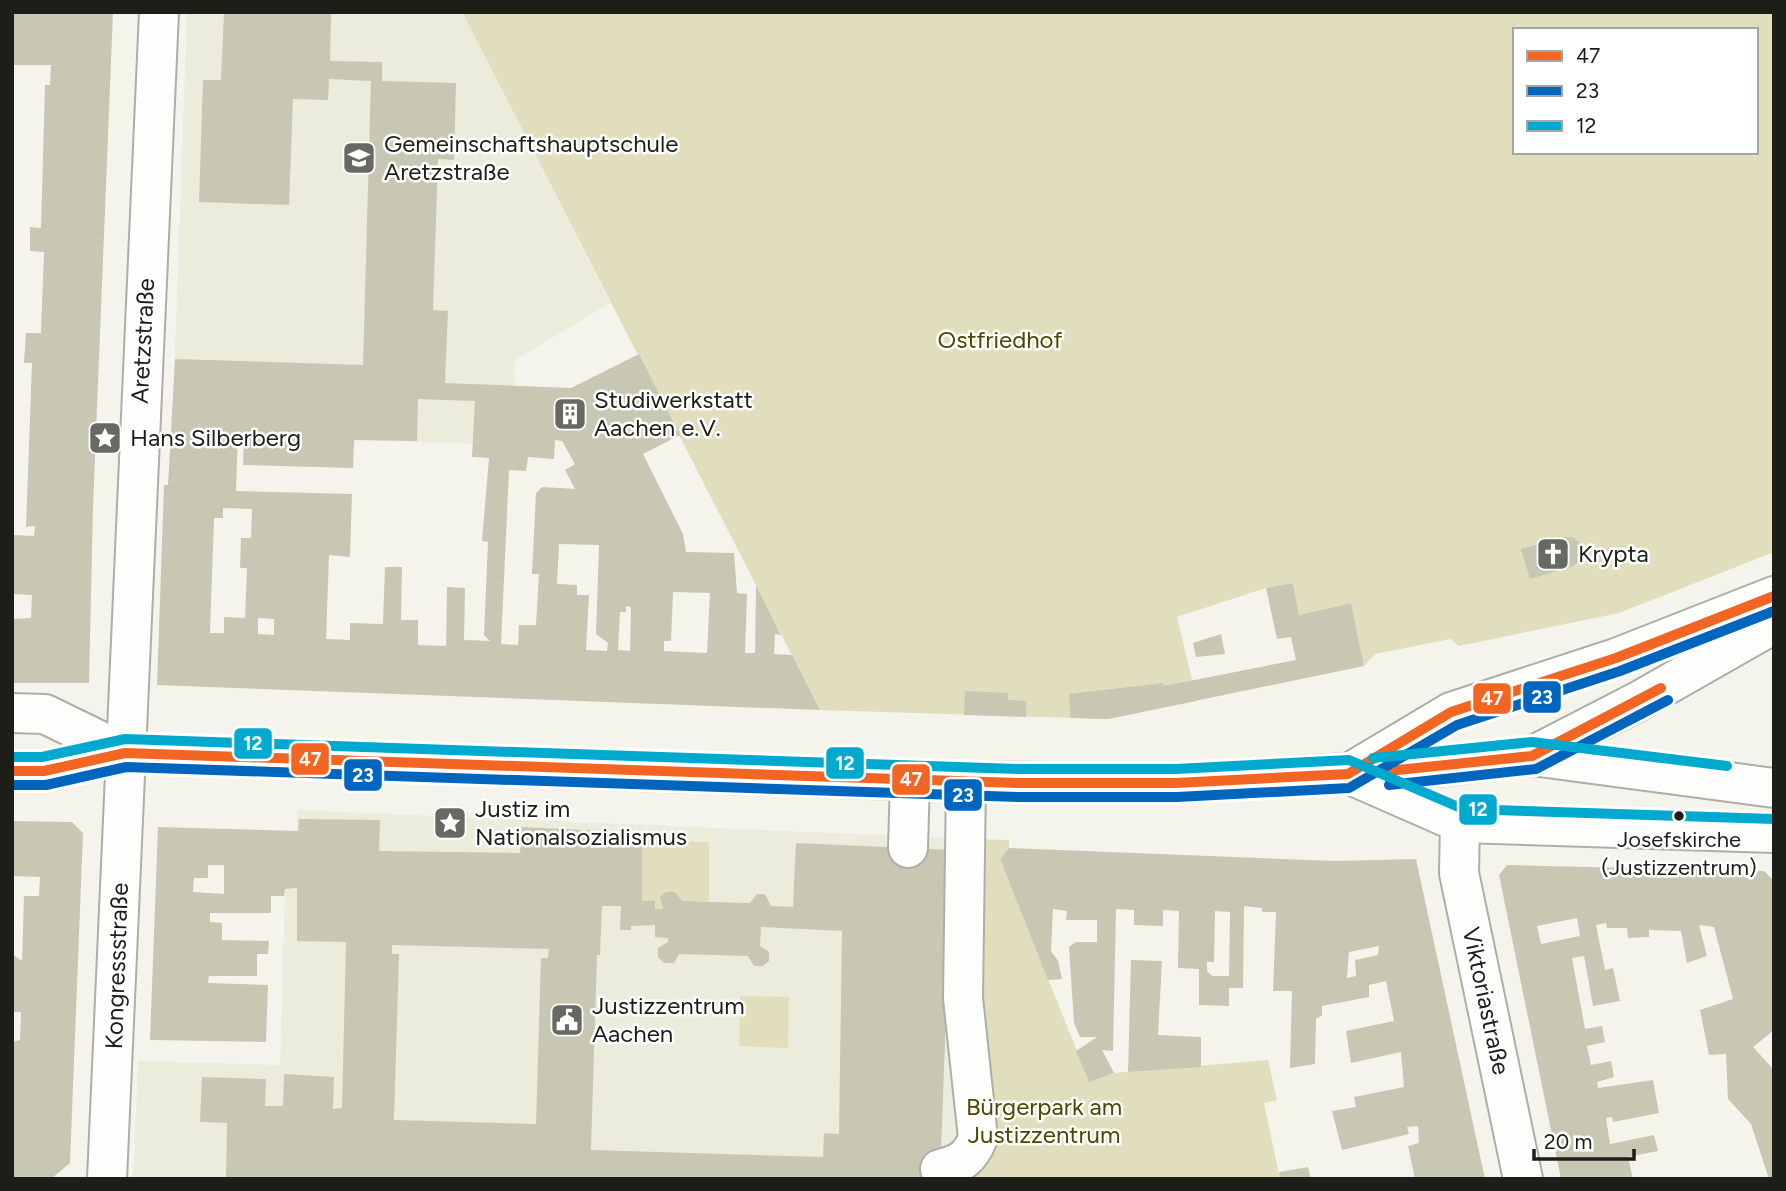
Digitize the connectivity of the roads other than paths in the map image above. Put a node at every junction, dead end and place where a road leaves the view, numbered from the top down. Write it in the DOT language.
graph roads {
  1 [pos="159,12"];
  2 [pos="1774,596"];
  3 [pos="1774,624"];
  4 [pos="12,713"];
  5 [pos="125,753"];
  6 [pos="1532,755"];
  7 [pos="12,771"];
  8 [pos="1348,774"];
  9 [pos="910,780"];
  10 [pos="966,781"];
  11 [pos="1774,788"];
  12 [pos="1460,823"];
  13 [pos="1774,833"];
  14 [pos="908,848"];
  15 [pos="940,1168"];
  16 [pos="107,1179"];
  17 [pos="1523,1179"];
  1 -- 5 [label="main road, Aretzstraße"];
  2 -- 8 [label="main road"];
  3 -- 6 [label="main road"];
  4 -- 5 [label="main road"];
  5 -- 7 [label="main road"];
  5 -- 9 [label="main road"];
  5 -- 16 [label="main road, Kongressstraße"];
  6 -- 8 [label="main road"];
  6 -- 11 [label="main road"];
  8 -- 10 [label="main road"];
  8 -- 12 [label="main road"];
  9 -- 10 [label="main road"];
  9 -- 14 [label="main road"];
  10 -- 15 [label="main road"];
  12 -- 13 [label="main road"];
  12 -- 17 [label="main road, Viktoriastraße"];
}
